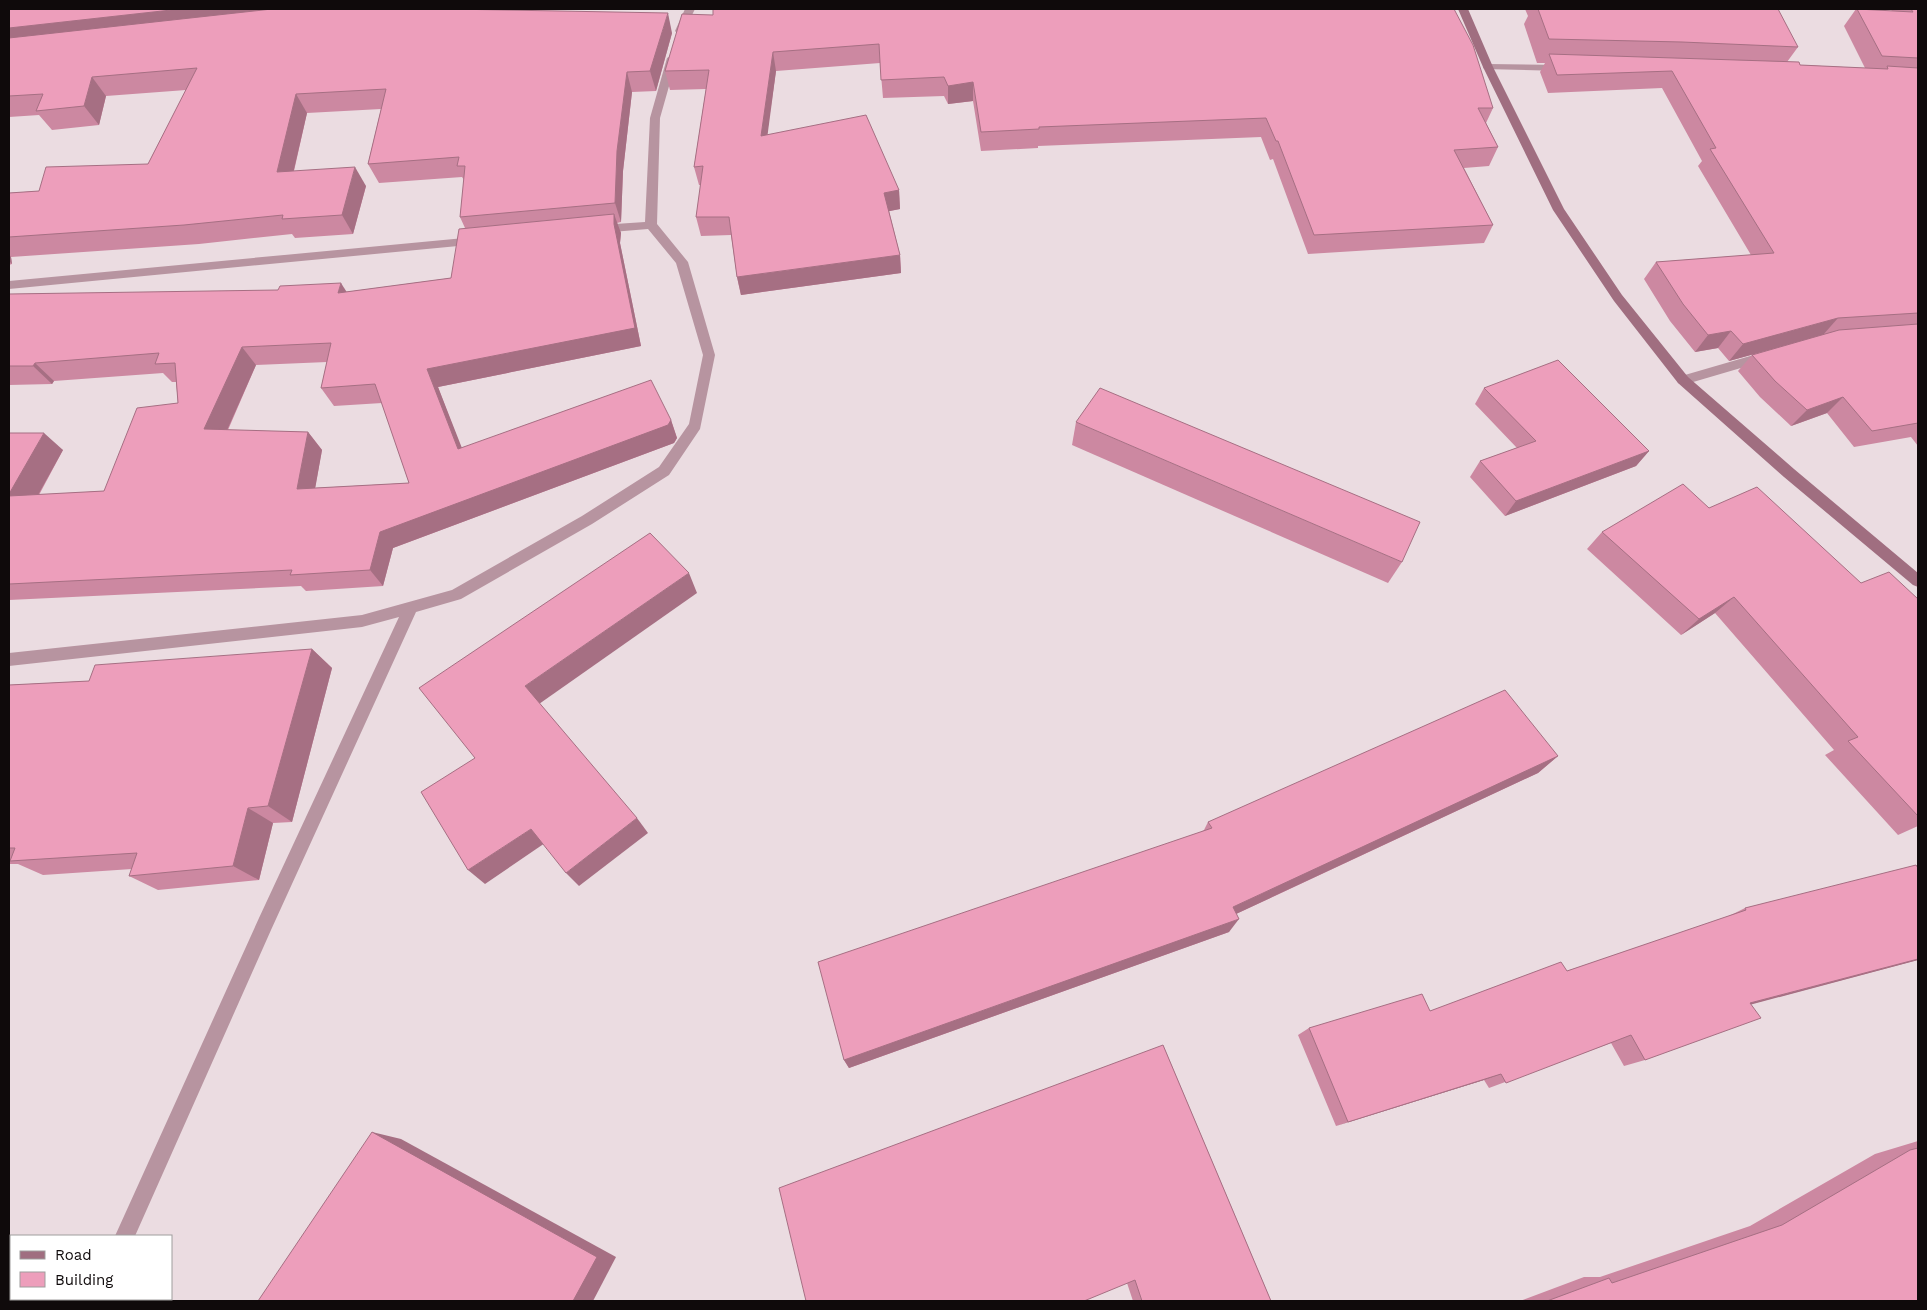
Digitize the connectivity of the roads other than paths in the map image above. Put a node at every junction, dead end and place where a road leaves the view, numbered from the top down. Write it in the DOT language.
graph roads {
  1 [pos="690,9"];
  2 [pos="1464,9"];
  3 [pos="1488,67"];
  4 [pos="1568,68"];
  5 [pos="651,225"];
  6 [pos="592,230"];
  7 [pos="483,240"];
  8 [pos="9,285"];
  9 [pos="1779,353"];
  10 [pos="1684,380"];
  11 [pos="1918,581"];
  12 [pos="411,607"];
  13 [pos="9,659"];
  14 [pos="125,1235"];
  1 -- 5 [label="street"];
  2 -- 3 [label="main road"];
  3 -- 4 [label="street"];
  3 -- 10 [label="main road"];
  5 -- 6 [label="street"];
  5 -- 12 [label="street"];
  7 -- 8 [label="street"];
  9 -- 10 [label="street"];
  10 -- 11 [label="main road"];
  12 -- 13 [label="street"];
  12 -- 14 [label="street"];
}
